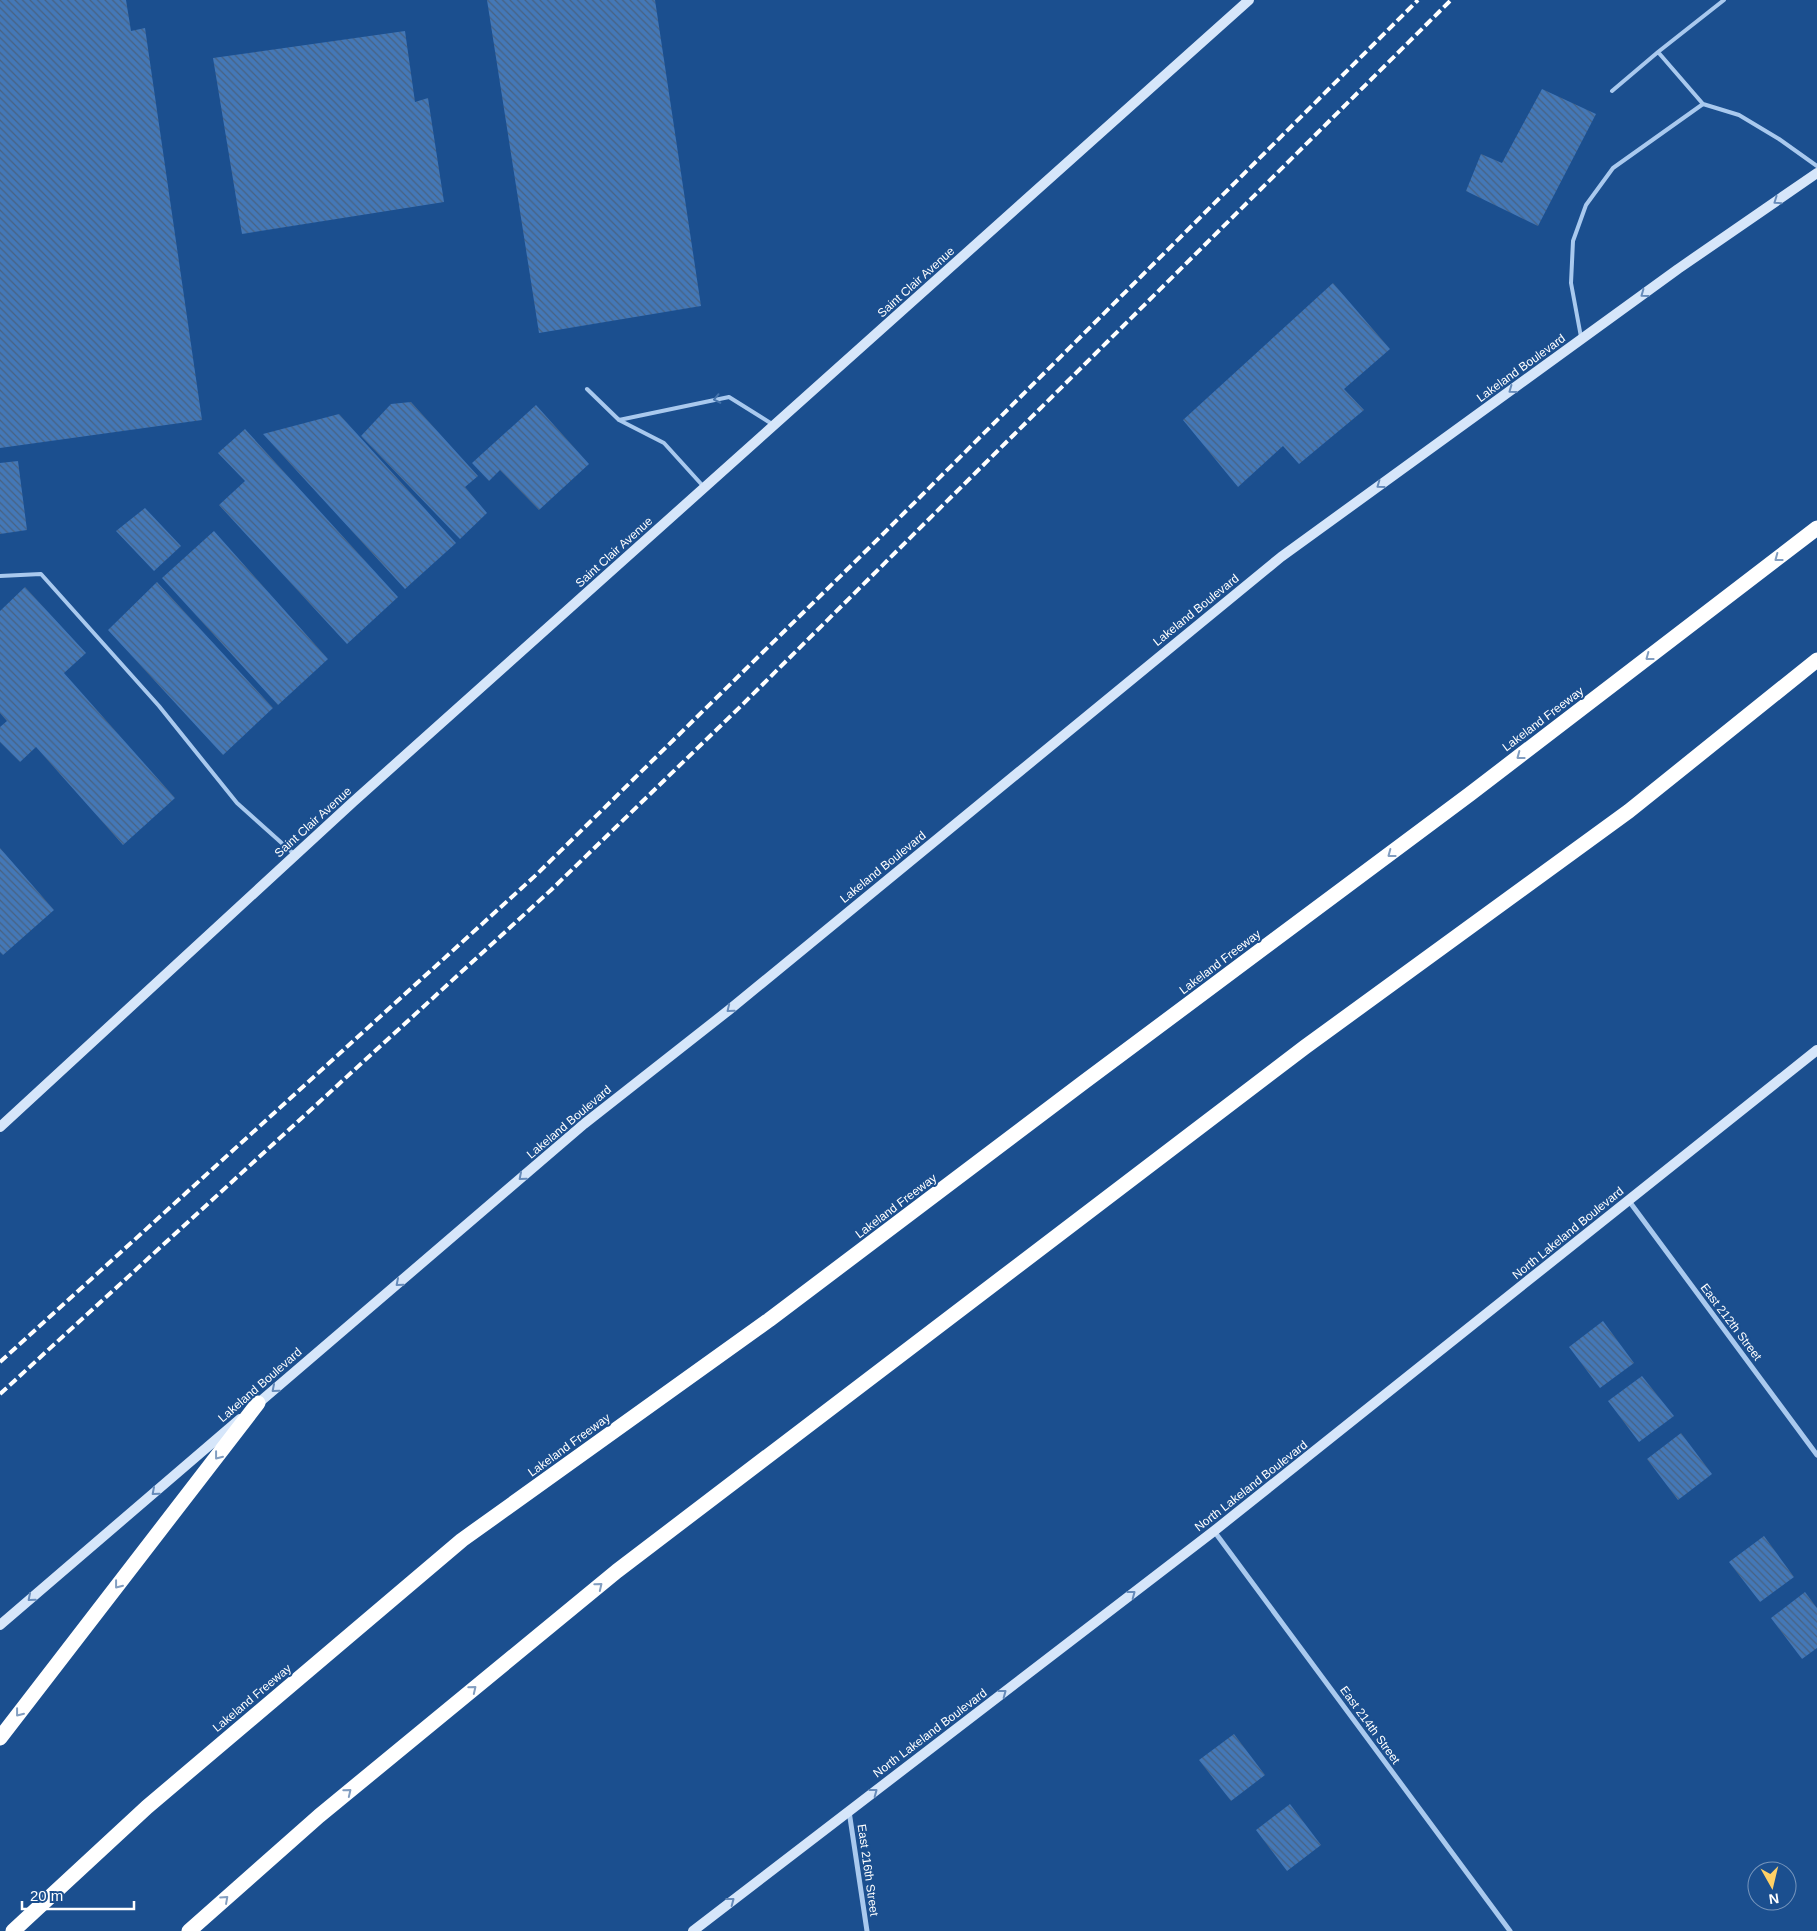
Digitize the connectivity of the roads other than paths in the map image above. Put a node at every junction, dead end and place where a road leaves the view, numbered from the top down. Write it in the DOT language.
graph roads {
  1 [pos="1249,0"];
  2 [pos="1724,0"];
  3 [pos="1658,52"];
  4 [pos="1612,90"];
  5 [pos="1703,104"];
  6 [pos="1817,166"];
  7 [pos="1817,173"];
  8 [pos="1581,340"];
  9 [pos="587,389"];
  10 [pos="618,420"];
  11 [pos="774,425"];
  12 [pos="705,487"];
  13 [pos="1817,528"];
  14 [pos="0,576"];
  15 [pos="1817,660"];
  16 [pos="295,855"];
  17 [pos="1817,1050"];
  18 [pos="0,1127"];
  19 [pos="1629,1201"];
  20 [pos="258,1403"];
  21 [pos="1817,1454"];
  22 [pos="1214,1531"];
  23 [pos="0,1624"];
  24 [pos="0,1738"];
  25 [pos="849,1811"];
  26 [pos="13,1931"];
  27 [pos="189,1931"];
  28 [pos="693,1931"];
  29 [pos="867,1931"];
  30 [pos="1510,1931"];
  1 -- 11 [label="street, Saint Clair Avenue"];
  2 -- 3 [label="lane"];
  3 -- 4 [label="lane"];
  3 -- 5 [label="lane"];
  5 -- 6 [label="lane"];
  5 -- 8 [label="lane"];
  7 -- 8 [label="street, Lakeland Boulevard, one-way"];
  8 -- 20 [label="street, Lakeland Boulevard, one-way"];
  9 -- 10 [label="lane"];
  11 -- 10 [label="lane, one-way"];
  10 -- 12 [label="lane"];
  11 -- 12 [label="street, Saint Clair Avenue"];
  12 -- 16 [label="street, Saint Clair Avenue"];
  13 -- 26 [label="highway, Lakeland Freeway, one-way"];
  14 -- 16 [label="lane"];
  27 -- 15 [label="highway, one-way"];
  16 -- 18 [label="street, Saint Clair Avenue"];
  17 -- 19 [label="street, North Lakeland Boulevard"];
  19 -- 21 [label="street, East 212th Street"];
  19 -- 22 [label="street, North Lakeland Boulevard"];
  20 -- 23 [label="street, Lakeland Boulevard, one-way"];
  20 -- 24 [label="highway, one-way"];
  25 -- 22 [label="street, North Lakeland Boulevard, one-way"];
  22 -- 30 [label="street, East 214th Street"];
  28 -- 25 [label="street, North Lakeland Boulevard, one-way"];
  25 -- 29 [label="street, East 216th Street"];
}
